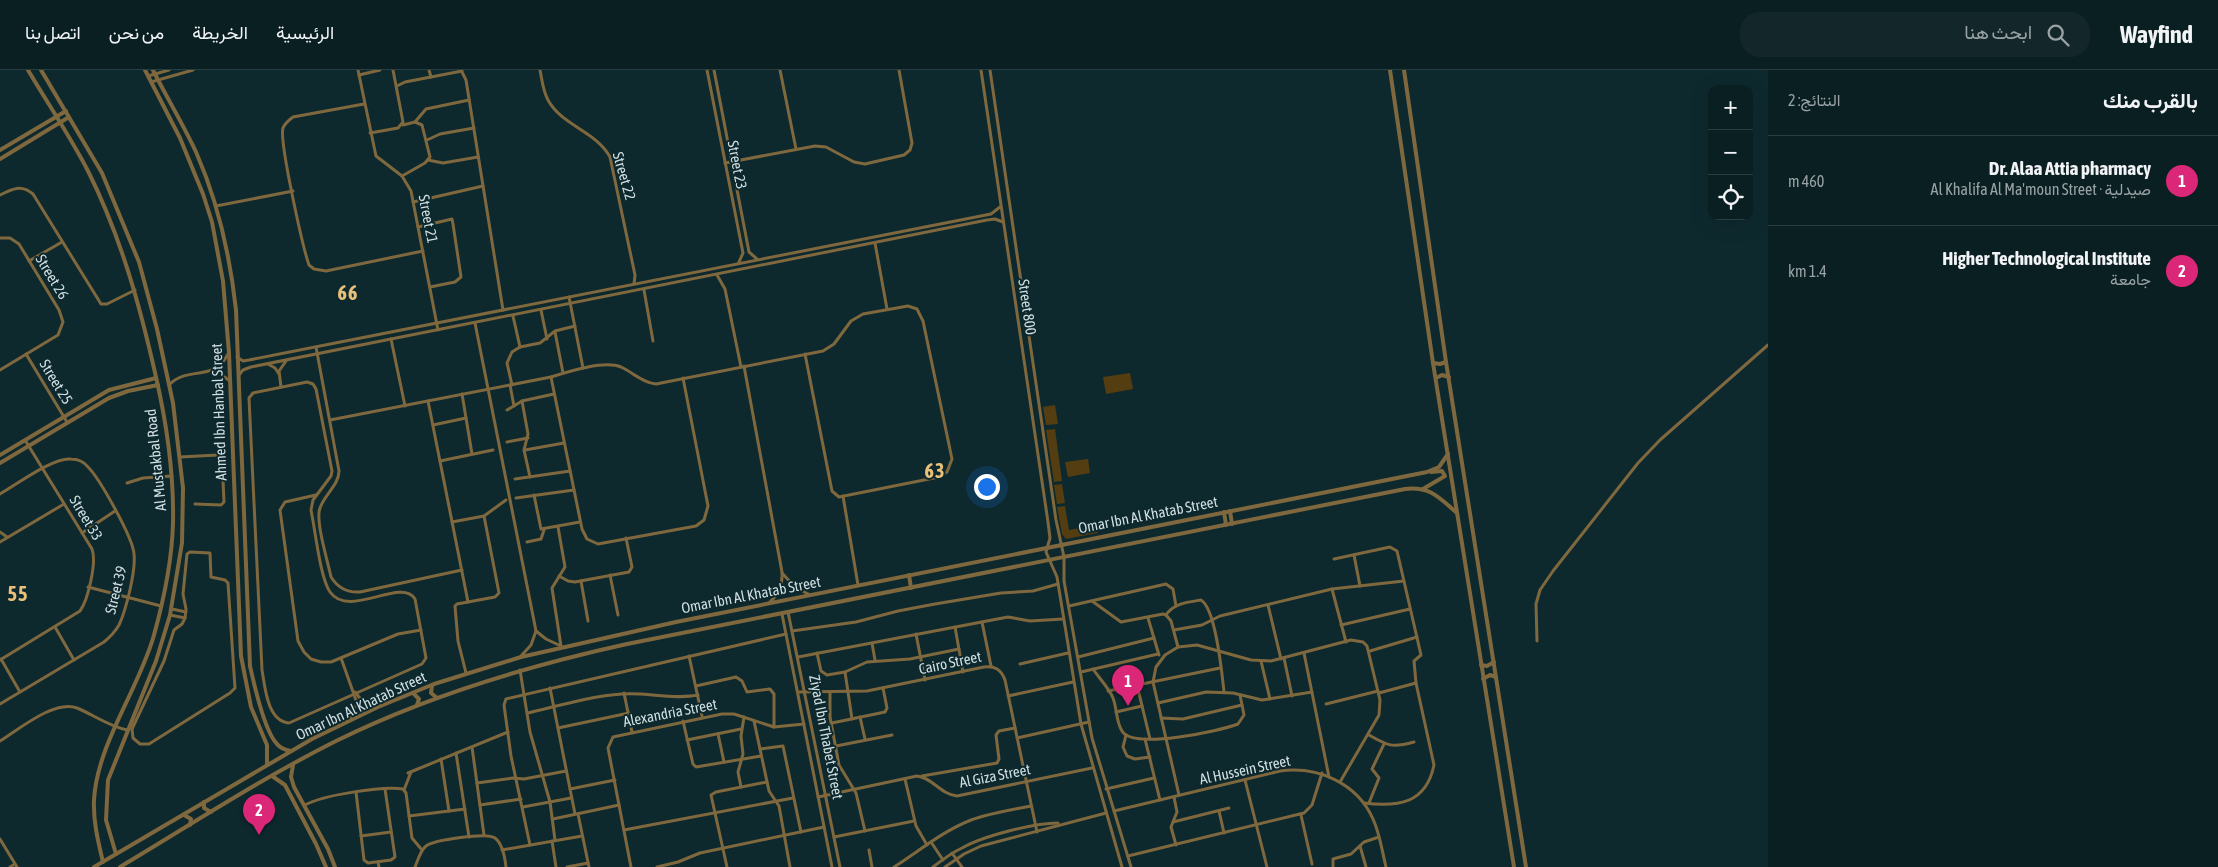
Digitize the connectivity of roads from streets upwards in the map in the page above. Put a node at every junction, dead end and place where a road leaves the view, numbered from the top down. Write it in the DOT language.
graph roads {
  1 [pos="28,70"];
  2 [pos="40,70"];
  3 [pos="144,70"];
  4 [pos="170,70"];
  5 [pos="193,70"];
  6 [pos="358,70"];
  7 [pos="380,70"];
  8 [pos="393,70"];
  9 [pos="429,70"];
  10 [pos="540,70"];
  11 [pos="707,70"];
  12 [pos="714,70"];
  13 [pos="780,70"];
  14 [pos="898,70"];
  15 [pos="981,70"];
  16 [pos="990,70"];
  17 [pos="1390,70"];
  18 [pos="1404,70"];
  19 [pos="461,71"];
  20 [pos="154,72"];
  21 [pos="358,75"];
  22 [pos="148,76"];
  23 [pos="172,76"];
  24 [pos="430,77"];
  25 [pos="158,80"];
  26 [pos="150,82"];
  27 [pos="397,86"];
  28 [pos="469,100"];
  29 [pos="364,104"];
  30 [pos="66,111"];
  31 [pos="56,116"];
  32 [pos="69,117"];
  33 [pos="60,122"];
  34 [pos="415,122"];
  35 [pos="402,125"];
  36 [pos="474,128"];
  37 [pos="370,133"];
  38 [pos="427,140"];
  39 [pos="796,149"];
  40 [pos="0,150"];
  41 [pos="1002,154"];
  42 [pos="994,155"];
  43 [pos="478,156"];
  44 [pos="0,159"];
  45 [pos="428,160"];
  46 [pos="732,162"];
  47 [pos="725,163"];
  48 [pos="402,176"];
  49 [pos="483,186"];
  50 [pos="293,191"];
  51 [pos="0,196"];
  52 [pos="413,202"];
  53 [pos="216,206"];
  54 [pos="1001,206"];
  55 [pos="1003,222"];
  56 [pos="418,227"];
  57 [pos="913,229"];
  58 [pos="914,235"];
  59 [pos="0,238"];
  60 [pos="62,242"];
  61 [pos="874,243"];
  62 [pos="423,251"];
  63 [pos="758,259"];
  64 [pos="30,262"];
  65 [pos="738,263"];
  66 [pos="716,275"];
  67 [pos="665,278"];
  68 [pos="634,284"];
  69 [pos="666,285"];
  70 [pos="1021,285"];
  71 [pos="1012,286"];
  72 [pos="430,287"];
  73 [pos="136,290"];
  74 [pos="644,290"];
  75 [pos="569,297"];
  76 [pos="571,304"];
  77 [pos="888,309"];
  78 [pos="236,310"];
  79 [pos="503,310"];
  80 [pos="541,310"];
  81 [pos="226,311"];
  82 [pos="514,316"];
  83 [pos="437,323"];
  84 [pos="476,323"];
  85 [pos="575,326"];
  86 [pos="157,329"];
  87 [pos="438,330"];
  88 [pos="555,331"];
  89 [pos="146,332"];
  90 [pos="391,339"];
  91 [pos="547,339"];
  92 [pos="654,341"];
  93 [pos="1768,345"];
  94 [pos="316,347"];
  95 [pos="520,347"];
  96 [pos="229,353"];
  97 [pos="26,354"];
  98 [pos="318,354"];
  99 [pos="806,354"];
  100 [pos="237,357"];
  101 [pos="249,360"];
  102 [pos="286,360"];
  103 [pos="1446,362"];
  104 [pos="1434,363"];
  105 [pos="268,364"];
  106 [pos="250,367"];
  107 [pos="742,367"];
  108 [pos="583,368"];
  109 [pos="0,370"];
  110 [pos="215,370"];
  111 [pos="563,373"];
  112 [pos="279,374"];
  113 [pos="167,375"];
  114 [pos="237,377"];
  115 [pos="551,377"];
  116 [pos="1449,377"];
  117 [pos="156,378"];
  118 [pos="177,378"];
  119 [pos="683,378"];
  120 [pos="1436,378"];
  121 [pos="230,381"];
  122 [pos="158,385"];
  123 [pos="169,385"];
  124 [pos="511,385"];
  125 [pos="281,387"];
  126 [pos="489,389"];
  127 [pos="462,394"];
  128 [pos="554,394"];
  129 [pos="428,401"];
  130 [pos="522,401"];
  131 [pos="405,406"];
  132 [pos="514,406"];
  133 [pos="507,410"];
  134 [pos="63,416"];
  135 [pos="466,418"];
  136 [pos="330,420"];
  137 [pos="67,422"];
  138 [pos="433,425"];
  139 [pos="178,435"];
  140 [pos="167,437"];
  141 [pos="528,438"];
  142 [pos="25,440"];
  143 [pos="507,442"];
  144 [pos="564,443"];
  145 [pos="29,445"];
  146 [pos="232,449"];
  147 [pos="240,449"];
  148 [pos="493,450"];
  149 [pos="524,450"];
  150 [pos="472,454"];
  151 [pos="1448,454"];
  152 [pos="0,455"];
  153 [pos="180,456"];
  154 [pos="440,461"];
  155 [pos="0,462"];
  156 [pos="43,469"];
  157 [pos="570,471"];
  158 [pos="1427,472"];
  159 [pos="172,476"];
  160 [pos="530,477"];
  161 [pos="515,479"];
  162 [pos="127,483"];
  163 [pos="1423,489"];
  164 [pos="574,490"];
  165 [pos="0,494"];
  166 [pos="316,495"];
  167 [pos="534,495"];
  168 [pos="842,496"];
  169 [pos="516,498"];
  170 [pos="506,500"];
  171 [pos="64,504"];
  172 [pos="195,504"];
  173 [pos="1230,510"];
  174 [pos="115,511"];
  175 [pos="1224,512"];
  176 [pos="1457,514"];
  177 [pos="484,516"];
  178 [pos="452,522"];
  179 [pos="580,522"];
  180 [pos="1232,524"];
  181 [pos="1226,525"];
  182 [pos="558,527"];
  183 [pos="544,530"];
  184 [pos="0,532"];
  185 [pos="82,533"];
  186 [pos="8,537"];
  187 [pos="626,538"];
  188 [pos="0,542"];
  189 [pos="527,542"];
  190 [pos="1061,544"];
  191 [pos="1047,547"];
  192 [pos="1354,555"];
  193 [pos="1064,558"];
  194 [pos="1334,559"];
  195 [pos="1049,560"];
  196 [pos="462,570"];
  197 [pos="782,572"];
  198 [pos="610,575"];
  199 [pos="909,575"];
  200 [pos="558,576"];
  201 [pos="1064,578"];
  202 [pos="1057,579"];
  203 [pos="581,581"];
  204 [pos="1404,581"];
  205 [pos="1058,584"];
  206 [pos="858,585"];
  207 [pos="1360,586"];
  208 [pos="88,587"];
  209 [pos="911,588"];
  210 [pos="1332,589"];
  211 [pos="810,595"];
  212 [pos="127,596"];
  213 [pos="1092,601"];
  214 [pos="468,602"];
  215 [pos="767,604"];
  216 [pos="1268,605"];
  217 [pos="161,606"];
  218 [pos="1069,606"];
  219 [pos="1176,606"];
  220 [pos="172,609"];
  221 [pos="1410,609"];
  222 [pos="186,612"];
  223 [pos="788,612"];
  224 [pos="782,614"];
  225 [pos="170,615"];
  226 [pos="618,615"];
  227 [pos="1166,615"];
  228 [pos="185,618"];
  229 [pos="1148,618"];
  230 [pos="1063,619"];
  231 [pos="588,621"];
  232 [pos="1212,621"];
  233 [pos="982,622"];
  234 [pos="1341,626"];
  235 [pos="955,627"];
  236 [pos="55,628"];
  237 [pos="421,630"];
  238 [pos="637,630"];
  239 [pos="1174,630"];
  240 [pos="536,631"];
  241 [pos="792,631"];
  242 [pos="626,633"];
  243 [pos="786,634"];
  244 [pos="916,634"];
  245 [pos="1417,637"];
  246 [pos="1154,638"];
  247 [pos="1537,641"];
  248 [pos="639,642"];
  249 [pos="1346,642"];
  250 [pos="872,643"];
  251 [pos="627,644"];
  252 [pos="561,646"];
  253 [pos="1178,647"];
  254 [pos="959,649"];
  255 [pos="1218,650"];
  256 [pos="1370,651"];
  257 [pos="817,653"];
  258 [pos="1068,653"];
  259 [pos="1304,653"];
  260 [pos="1158,654"];
  261 [pos="689,656"];
  262 [pos="798,656"];
  263 [pos="520,657"];
  264 [pos="921,657"];
  265 [pos="1078,657"];
  266 [pos="341,658"];
  267 [pos="1282,659"];
  268 [pos="0,660"];
  269 [pos="74,660"];
  270 [pos="875,660"];
  271 [pos="1160,660"];
  272 [pos="1261,661"];
  273 [pos="1494,662"];
  274 [pos="1020,664"];
  275 [pos="1481,665"];
  276 [pos="991,666"];
  277 [pos="1220,668"];
  278 [pos="1093,669"];
  279 [pos="520,670"];
  280 [pos="845,672"];
  281 [pos="963,672"];
  282 [pos="1080,672"];
  283 [pos="466,673"];
  284 [pos="1496,677"];
  285 [pos="1484,679"];
  286 [pos="925,680"];
  287 [pos="1072,682"];
  288 [pos="1153,682"];
  289 [pos="434,684"];
  290 [pos="1416,684"];
  291 [pos="1136,685"];
  292 [pos="696,686"];
  293 [pos="550,688"];
  294 [pos="883,688"];
  295 [pos="1108,691"];
  296 [pos="20,692"];
  297 [pos="798,692"];
  298 [pos="805,692"];
  299 [pos="830,692"];
  300 [pos="848,692"];
  301 [pos="1224,692"];
  302 [pos="1312,692"];
  303 [pos="1379,692"];
  304 [pos="354,693"];
  305 [pos="624,693"];
  306 [pos="410,694"];
  307 [pos="524,694"];
  308 [pos="698,695"];
  309 [pos="1240,695"];
  310 [pos="1008,696"];
  311 [pos="1292,696"];
  312 [pos="438,697"];
  313 [pos="1270,699"];
  314 [pos="1158,703"];
  315 [pos="0,704"];
  316 [pos="1326,704"];
  317 [pos="1242,705"];
  318 [pos="415,706"];
  319 [pos="1142,706"];
  320 [pos="378,707"];
  321 [pos="554,708"];
  322 [pos="1116,712"];
  323 [pos="528,713"];
  324 [pos="628,713"];
  325 [pos="702,717"];
  326 [pos="744,717"];
  327 [pos="860,717"];
  328 [pos="1161,718"];
  329 [pos="852,719"];
  330 [pos="350,720"];
  331 [pos="683,721"];
  332 [pos="754,721"];
  333 [pos="1089,722"];
  334 [pos="831,723"];
  335 [pos="804,724"];
  336 [pos="1081,724"];
  337 [pos="774,726"];
  338 [pos="116,728"];
  339 [pos="558,728"];
  340 [pos="1015,728"];
  341 [pos="126,730"];
  342 [pos="741,730"];
  343 [pos="508,732"];
  344 [pos="632,732"];
  345 [pos="718,734"];
  346 [pos="892,735"];
  347 [pos="1126,735"];
  348 [pos="1369,735"];
  349 [pos="1017,738"];
  350 [pos="1,739"];
  351 [pos="865,739"];
  352 [pos="1148,739"];
  353 [pos="1166,739"];
  354 [pos="687,740"];
  355 [pos="1414,742"];
  356 [pos="1384,744"];
  357 [pos="836,746"];
  358 [pos="472,747"];
  359 [pos="760,749"];
  360 [pos="291,751"];
  361 [pos="456,753"];
  362 [pos="761,756"];
  363 [pos="1150,756"];
  364 [pos="441,759"];
  365 [pos="742,759"];
  366 [pos="724,762"];
  367 [pos="294,763"];
  368 [pos="267,765"];
  369 [pos="1092,768"];
  370 [pos="566,771"];
  371 [pos="1322,773"];
  372 [pos="543,775"];
  373 [pos="272,776"];
  374 [pos="921,776"];
  375 [pos="1329,777"];
  376 [pos="517,778"];
  377 [pos="1155,778"];
  378 [pos="905,779"];
  379 [pos="615,780"];
  380 [pos="1245,780"];
  381 [pos="767,782"];
  382 [pos="1026,782"];
  383 [pos="1340,782"];
  384 [pos="477,783"];
  385 [pos="741,787"];
  386 [pos="570,789"];
  387 [pos="855,789"];
  388 [pos="1106,789"];
  389 [pos="385,790"];
  390 [pos="404,790"];
  391 [pos="356,792"];
  392 [pos="1179,795"];
  393 [pos="826,796"];
  394 [pos="818,797"];
  395 [pos="1174,797"];
  396 [pos="572,798"];
  397 [pos="793,798"];
  398 [pos="521,799"];
  399 [pos="1160,800"];
  400 [pos="776,801"];
  401 [pos="204,802"];
  402 [pos="550,802"];
  403 [pos="1364,803"];
  404 [pos="1369,804"];
  405 [pos="305,805"];
  406 [pos="480,805"];
  407 [pos="619,805"];
  408 [pos="1031,806"];
  409 [pos="523,807"];
  410 [pos="1229,808"];
  411 [pos="298,809"];
  412 [pos="465,809"];
  413 [pos="213,811"];
  414 [pos="450,811"];
  415 [pos="1114,811"];
  416 [pos="1219,811"];
  417 [pos="714,813"];
  418 [pos="1106,813"];
  419 [pos="183,814"];
  420 [pos="577,814"];
  421 [pos="1301,814"];
  422 [pos="409,816"];
  423 [pos="554,819"];
  424 [pos="914,821"];
  425 [pos="1173,822"];
  426 [pos="1062,823"];
  427 [pos="190,825"];
  428 [pos="1035,825"];
  429 [pos="1256,825"];
  430 [pos="824,827"];
  431 [pos="624,830"];
  432 [pos="865,831"];
  433 [pos="391,832"];
  434 [pos="801,832"];
  435 [pos="1037,832"];
  436 [pos="1224,833"];
  437 [pos="484,835"];
  438 [pos="784,835"];
  439 [pos="361,836"];
  440 [pos="582,836"];
  441 [pos="469,837"];
  442 [pos="834,837"];
  443 [pos="1379,837"];
  444 [pos="0,839"];
  445 [pos="554,841"];
  446 [pos="931,842"];
  447 [pos="530,845"];
  448 [pos="927,845"];
  449 [pos="1176,845"];
  450 [pos="1360,845"];
  451 [pos="722,848"];
  452 [pos="422,850"];
  453 [pos="502,850"];
  454 [pos="870,850"];
  455 [pos="952,853"];
  456 [pos="116,854"];
  457 [pos="1128,856"];
  458 [pos="956,859"];
  459 [pos="943,860"];
  460 [pos="103,862"];
  461 [pos="378,862"];
  462 [pos="1312,864"];
  463 [pos="588,865"];
  464 [pos="16,866"];
  465 [pos="10,867"];
  466 [pos="94,867"];
  467 [pos="120,867"];
  468 [pos="326,867"];
  469 [pos="335,867"];
  470 [pos="379,867"];
  471 [pos="415,867"];
  472 [pos="506,867"];
  473 [pos="556,867"];
  474 [pos="567,867"];
  475 [pos="630,867"];
  476 [pos="657,867"];
  477 [pos="727,867"];
  478 [pos="790,867"];
  479 [pos="832,867"];
  480 [pos="840,867"];
  481 [pos="872,867"];
  482 [pos="894,867"];
  483 [pos="933,867"];
  484 [pos="945,867"];
  485 [pos="962,867"];
  486 [pos="1122,867"];
  487 [pos="1130,867"];
  488 [pos="1266,867"];
  489 [pos="1333,867"];
  490 [pos="1366,867"];
  491 [pos="1386,867"];
  492 [pos="1514,867"];
  493 [pos="1526,867"];
  1 -- 31 [label="street, Al Mustakbal Road"];
  2 -- 30 [label="street, Al Mustakbal Road"];
  3 -- 22 [label="street, Ahmed Ibn Hanbal Street"];
  4 -- 20 [label="street"];
  4 -- 23 [label="street"];
  5 -- 23 [label="street"];
  6 -- 21 [label="street"];
  7 -- 21 [label="street"];
  8 -- 27 [label="street"];
  9 -- 24 [label="street"];
  10 -- 68 [label="street, Street 22"];
  11 -- 47 [label="street, Street 23"];
  12 -- 46 [label="street, Street 23"];
  13 -- 39 [label="street"];
  14 -- 39 [label="street"];
  15 -- 42 [label="street, Street 800"];
  16 -- 41 [label="street, Street 800"];
  17 -- 104 [label="street"];
  18 -- 103 [label="street"];
  19 -- 24 [label="street"];
  19 -- 28 [label="street"];
  20 -- 22 [label="street"];
  20 -- 25 [label="street, Ahmed Ibn Hanbal Street"];
  21 -- 29 [label="street"];
  22 -- 26 [label="street, Ahmed Ibn Hanbal Street"];
  23 -- 25 [label="street"];
  24 -- 27 [label="street"];
  25 -- 26 [label="street"];
  25 -- 53 [label="street, Ahmed Ibn Hanbal Street"];
  26 -- 81 [label="street, Ahmed Ibn Hanbal Street"];
  27 -- 35 [label="street"];
  28 -- 34 [label="street"];
  28 -- 36 [label="street"];
  29 -- 37 [label="street"];
  29 -- 50 [label="street"];
  30 -- 31 [label="street"];
  30 -- 32 [label="street, Al Mustakbal Road"];
  31 -- 33 [label="street, Al Mustakbal Road"];
  31 -- 40 [label="street"];
  32 -- 33 [label="street"];
  32 -- 86 [label="street, Al Mustakbal Road"];
  33 -- 44 [label="street"];
  33 -- 73 [label="street, Al Mustakbal Road"];
  34 -- 35 [label="street"];
  34 -- 38 [label="street"];
  35 -- 37 [label="street"];
  36 -- 38 [label="street"];
  36 -- 43 [label="street"];
  37 -- 48 [label="street"];
  38 -- 45 [label="street"];
  39 -- 46 [label="street"];
  41 -- 42 [label="street"];
  41 -- 70 [label="street, Street 800"];
  42 -- 54 [label="street, Street 800"];
  43 -- 45 [label="street"];
  43 -- 49 [label="street"];
  45 -- 48 [label="street"];
  46 -- 47 [label="street"];
  46 -- 63 [label="street, Street 23"];
  47 -- 65 [label="street, Street 23"];
  48 -- 52 [label="street, Street 21"];
  49 -- 52 [label="street"];
  49 -- 79 [label="street"];
  50 -- 53 [label="street"];
  50 -- 62 [label="street"];
  51 -- 60 [label="street"];
  52 -- 56 [label="street, Street 21"];
  53 -- 78 [label="street, Ahmed Ibn Hanbal Street"];
  54 -- 55 [label="street, Street 800"];
  54 -- 57 [label="street"];
  55 -- 58 [label="street"];
  55 -- 71 [label="street, Street 800"];
  56 -- 62 [label="street, Street 21"];
  56 -- 72 [label="street"];
  57 -- 58 [label="street"];
  57 -- 63 [label="street"];
  58 -- 61 [label="street"];
  59 -- 64 [label="street, Street 26"];
  60 -- 64 [label="street"];
  60 -- 73 [label="street"];
  61 -- 66 [label="street"];
  61 -- 77 [label="street"];
  62 -- 72 [label="street, Street 21"];
  63 -- 65 [label="street"];
  64 -- 97 [label="street, Street 26"];
  65 -- 67 [label="street"];
  66 -- 69 [label="street"];
  66 -- 107 [label="street"];
  67 -- 68 [label="street"];
  67 -- 69 [label="street"];
  68 -- 75 [label="street"];
  69 -- 74 [label="street"];
  70 -- 71 [label="street"];
  70 -- 190 [label="street, Street 800"];
  71 -- 191 [label="street, Street 800"];
  72 -- 83 [label="street, Street 21"];
  73 -- 89 [label="street, Al Mustakbal Road"];
  74 -- 76 [label="street"];
  74 -- 92 [label="street"];
  75 -- 76 [label="street"];
  75 -- 79 [label="street"];
  76 -- 80 [label="street"];
  76 -- 85 [label="street"];
  77 -- 99 [label="street"];
  77 -- 168 [label="street"];
  78 -- 81 [label="street"];
  78 -- 100 [label="street, Ahmed Ibn Hanbal Street"];
  79 -- 83 [label="street"];
  80 -- 82 [label="street"];
  80 -- 91 [label="street"];
  81 -- 96 [label="street, Ahmed Ibn Hanbal Street"];
  82 -- 84 [label="street"];
  82 -- 95 [label="street"];
  83 -- 87 [label="street, Street 21"];
  83 -- 94 [label="street"];
  84 -- 87 [label="street"];
  84 -- 126 [label="street"];
  85 -- 88 [label="street"];
  85 -- 108 [label="street"];
  86 -- 89 [label="street"];
  86 -- 113 [label="street, Al Mustakbal Road"];
  87 -- 90 [label="street"];
  88 -- 91 [label="street"];
  88 -- 111 [label="street"];
  89 -- 117 [label="street, Al Mustakbal Road"];
  90 -- 98 [label="street"];
  90 -- 131 [label="street"];
  91 -- 95 [label="street"];
  93 -- 247 [label="street"];
  94 -- 98 [label="street"];
  94 -- 101 [label="street"];
  95 -- 124 [label="street"];
  96 -- 110 [label="street"];
  96 -- 121 [label="street, Ahmed Ibn Hanbal Street"];
  97 -- 109 [label="street, Street 26"];
  97 -- 134 [label="street, Street 25"];
  98 -- 102 [label="street"];
  98 -- 136 [label="street"];
  99 -- 107 [label="street"];
  99 -- 168 [label="street"];
  100 -- 101 [label="street"];
  100 -- 114 [label="street, Ahmed Ibn Hanbal Street"];
  101 -- 106 [label="street"];
  102 -- 105 [label="street"];
  102 -- 112 [label="street"];
  103 -- 104 [label="street"];
  103 -- 116 [label="street"];
  104 -- 120 [label="street"];
  105 -- 106 [label="street"];
  105 -- 112 [label="street"];
  106 -- 114 [label="street"];
  107 -- 119 [label="street"];
  107 -- 197 [label="street"];
  108 -- 111 [label="street"];
  108 -- 119 [label="street"];
  110 -- 118 [label="street"];
  110 -- 121 [label="street"];
  111 -- 115 [label="street"];
  112 -- 125 [label="street"];
  113 -- 118 [label="street"];
  113 -- 123 [label="street, Al Mustakbal Road"];
  114 -- 147 [label="street, Ahmed Ibn Hanbal Street"];
  115 -- 124 [label="street"];
  115 -- 128 [label="street"];
  116 -- 120 [label="street"];
  116 -- 273 [label="street"];
  117 -- 122 [label="street, Al Mustakbal Road"];
  117 -- 134 [label="street"];
  118 -- 123 [label="street"];
  119 -- 187 [label="street"];
  120 -- 151 [label="street"];
  121 -- 146 [label="street, Ahmed Ibn Hanbal Street"];
  122 -- 137 [label="street"];
  122 -- 140 [label="street, Al Mustakbal Road"];
  123 -- 139 [label="street, Al Mustakbal Road"];
  124 -- 126 [label="street"];
  124 -- 132 [label="street"];
  125 -- 166 [label="street"];
  125 -- 304 [label="street"];
  126 -- 127 [label="street"];
  126 -- 240 [label="street"];
  127 -- 129 [label="street"];
  127 -- 135 [label="street"];
  128 -- 130 [label="street"];
  128 -- 144 [label="street"];
  129 -- 131 [label="street"];
  129 -- 138 [label="street"];
  130 -- 132 [label="street"];
  130 -- 141 [label="street"];
  131 -- 136 [label="street"];
  132 -- 133 [label="street"];
  134 -- 137 [label="street, Street 25"];
  134 -- 142 [label="street"];
  135 -- 138 [label="street"];
  135 -- 150 [label="street"];
  136 -- 196 [label="street"];
  137 -- 145 [label="street"];
  138 -- 154 [label="street"];
  139 -- 140 [label="street"];
  139 -- 153 [label="street, Al Mustakbal Road"];
  140 -- 159 [label="street, Al Mustakbal Road"];
  141 -- 143 [label="street"];
  141 -- 149 [label="street"];
  142 -- 145 [label="street, Street 33"];
  142 -- 152 [label="street"];
  144 -- 149 [label="street"];
  144 -- 157 [label="street"];
  145 -- 155 [label="street"];
  145 -- 156 [label="street, Street 33"];
  146 -- 147 [label="street"];
  146 -- 368 [label="street, Ahmed Ibn Hanbal Street"];
  147 -- 360 [label="street, Ahmed Ibn Hanbal Street"];
  148 -- 150 [label="street"];
  149 -- 160 [label="street"];
  150 -- 154 [label="street"];
  151 -- 158 [label="street, Omar Ibn Al Khatab Street"];
  151 -- 176 [label="street"];
  153 -- 172 [label="street"];
  153 -- 220 [label="street, Al Mustakbal Road"];
  154 -- 178 [label="street"];
  156 -- 165 [label="street, Street 39"];
  156 -- 171 [label="street, Street 33"];
  156 -- 174 [label="street, Street 39"];
  157 -- 160 [label="street"];
  157 -- 164 [label="street"];
  158 -- 163 [label="street"];
  158 -- 173 [label="street, Omar Ibn Al Khatab Street"];
  159 -- 162 [label="street"];
  159 -- 217 [label="street, Al Mustakbal Road"];
  160 -- 161 [label="street"];
  163 -- 176 [label="street"];
  163 -- 180 [label="street, Omar Ibn Al Khatab Street"];
  164 -- 167 [label="street"];
  164 -- 179 [label="street"];
  166 -- 237 [label="street"];
  166 -- 266 [label="street"];
  167 -- 169 [label="street"];
  167 -- 183 [label="street"];
  168 -- 206 [label="street"];
  170 -- 177 [label="street"];
  171 -- 185 [label="street, Street 33"];
  171 -- 186 [label="street"];
  173 -- 175 [label="street, Omar Ibn Al Khatab Street"];
  173 -- 180 [label="street"];
  174 -- 185 [label="street"];
  174 -- 212 [label="street, Street 39"];
  175 -- 181 [label="street"];
  175 -- 190 [label="street, Omar Ibn Al Khatab Street"];
  176 -- 275 [label="street"];
  177 -- 178 [label="street"];
  177 -- 214 [label="street"];
  178 -- 196 [label="street"];
  179 -- 182 [label="street"];
  179 -- 187 [label="street"];
  180 -- 181 [label="street, Omar Ibn Al Khatab Street"];
  181 -- 193 [label="street, Omar Ibn Al Khatab Street"];
  182 -- 183 [label="street"];
  182 -- 200 [label="street"];
  183 -- 189 [label="street"];
  184 -- 186 [label="street"];
  185 -- 208 [label="street, Street 33"];
  186 -- 188 [label="street"];
  187 -- 198 [label="street"];
  190 -- 191 [label="street, Omar Ibn Al Khatab Street"];
  190 -- 193 [label="street, Street 800"];
  191 -- 195 [label="street, Street 800"];
  191 -- 199 [label="street, Omar Ibn Al Khatab Street"];
  192 -- 194 [label="street"];
  192 -- 204 [label="street"];
  192 -- 207 [label="street"];
  193 -- 195 [label="street, Omar Ibn Al Khatab Street"];
  193 -- 201 [label="street, Street 800"];
  195 -- 202 [label="street, Street 800"];
  195 -- 209 [label="street, Omar Ibn Al Khatab Street"];
  196 -- 214 [label="street"];
  197 -- 211 [label="street"];
  197 -- 215 [label="street"];
  198 -- 203 [label="street"];
  198 -- 226 [label="street"];
  199 -- 206 [label="street, Omar Ibn Al Khatab Street"];
  199 -- 209 [label="street"];
  200 -- 203 [label="street"];
  200 -- 252 [label="street"];
  201 -- 202 [label="street"];
  201 -- 218 [label="street, Street 800"];
  202 -- 205 [label="street, Street 800"];
  203 -- 231 [label="street"];
  204 -- 207 [label="street"];
  204 -- 221 [label="street"];
  205 -- 230 [label="street, Street 800"];
  205 -- 241 [label="street"];
  206 -- 211 [label="street, Omar Ibn Al Khatab Street"];
  207 -- 210 [label="street"];
  208 -- 212 [label="street"];
  208 -- 236 [label="street, Street 33"];
  209 -- 223 [label="street, Omar Ibn Al Khatab Street"];
  210 -- 216 [label="street"];
  210 -- 234 [label="street"];
  211 -- 215 [label="street, Omar Ibn Al Khatab Street"];
  212 -- 217 [label="street"];
  212 -- 269 [label="street, Street 39"];
  213 -- 218 [label="street"];
  213 -- 219 [label="street"];
  213 -- 229 [label="street"];
  214 -- 283 [label="street"];
  215 -- 238 [label="street, Omar Ibn Al Khatab Street"];
  216 -- 232 [label="street"];
  216 -- 267 [label="street"];
  217 -- 338 [label="street, Al Mustakbal Road"];
  218 -- 265 [label="street, Street 800"];
  219 -- 227 [label="street"];
  219 -- 232 [label="street"];
  220 -- 222 [label="street"];
  220 -- 225 [label="street, Al Mustakbal Road"];
  221 -- 234 [label="street"];
  221 -- 245 [label="street"];
  222 -- 228 [label="street"];
  222 -- 228 [label="street"];
  223 -- 224 [label="street, Omar Ibn Al Khatab Street"];
  223 -- 241 [label="street, Ziyad Ibn Thabet Street"];
  224 -- 243 [label="street, Ziyad Ibn Thabet Street"];
  224 -- 248 [label="street, Omar Ibn Al Khatab Street"];
  225 -- 228 [label="street"];
  225 -- 341 [label="street, Al Mustakbal Road"];
  227 -- 229 [label="street"];
  227 -- 239 [label="street"];
  229 -- 246 [label="street"];
  230 -- 233 [label="street"];
  230 -- 258 [label="street, Street 800"];
  232 -- 239 [label="street"];
  232 -- 255 [label="street"];
  233 -- 235 [label="street"];
  233 -- 276 [label="street"];
  234 -- 249 [label="street"];
  235 -- 244 [label="street"];
  235 -- 254 [label="street"];
  236 -- 268 [label="street, Street 33"];
  236 -- 269 [label="street"];
  237 -- 266 [label="street"];
  237 -- 304 [label="street"];
  238 -- 242 [label="street, Omar Ibn Al Khatab Street"];
  238 -- 248 [label="street"];
  239 -- 253 [label="street"];
  240 -- 252 [label="street"];
  240 -- 263 [label="street"];
  241 -- 262 [label="street, Ziyad Ibn Thabet Street"];
  242 -- 251 [label="street"];
  242 -- 252 [label="street, Omar Ibn Al Khatab Street"];
  243 -- 261 [label="street"];
  243 -- 297 [label="street, Ziyad Ibn Thabet Street"];
  244 -- 250 [label="street"];
  244 -- 264 [label="street"];
  245 -- 256 [label="street"];
  245 -- 290 [label="street"];
  246 -- 260 [label="street"];
  246 -- 265 [label="street"];
  248 -- 251 [label="street, Omar Ibn Al Khatab Street"];
  249 -- 256 [label="street"];
  249 -- 259 [label="street"];
  250 -- 257 [label="street"];
  250 -- 270 [label="street"];
  251 -- 279 [label="street, Omar Ibn Al Khatab Street"];
  252 -- 263 [label="street, Omar Ibn Al Khatab Street"];
  253 -- 255 [label="street"];
  253 -- 271 [label="street"];
  254 -- 264 [label="street"];
  254 -- 281 [label="street"];
  255 -- 272 [label="street"];
  255 -- 277 [label="street"];
  256 -- 303 [label="street"];
  257 -- 262 [label="street"];
  257 -- 280 [label="street"];
  258 -- 274 [label="street"];
  258 -- 287 [label="street, Street 800"];
  259 -- 267 [label="street"];
  259 -- 302 [label="street"];
  260 -- 271 [label="street"];
  260 -- 278 [label="street"];
  261 -- 292 [label="street"];
  261 -- 293 [label="street"];
  262 -- 298 [label="street, Ziyad Ibn Thabet Street"];
  263 -- 283 [label="street, Omar Ibn Al Khatab Street"];
  264 -- 270 [label="street"];
  264 -- 286 [label="street"];
  265 -- 282 [label="street, Street 800"];
  266 -- 304 [label="street"];
  267 -- 272 [label="street"];
  267 -- 311 [label="street"];
  268 -- 296 [label="street"];
  269 -- 296 [label="street, Street 39"];
  270 -- 280 [label="street"];
  271 -- 288 [label="street"];
  272 -- 313 [label="street"];
  273 -- 275 [label="street"];
  273 -- 284 [label="street"];
  275 -- 285 [label="street"];
  276 -- 281 [label="street, Cairo Street"];
  276 -- 310 [label="street, Cairo Street"];
  277 -- 288 [label="street"];
  277 -- 301 [label="street"];
  278 -- 282 [label="street"];
  278 -- 295 [label="street"];
  279 -- 307 [label="street"];
  279 -- 312 [label="street, Omar Ibn Al Khatab Street"];
  280 -- 300 [label="street"];
  281 -- 286 [label="street, Cairo Street"];
  282 -- 333 [label="street, Street 800"];
  283 -- 289 [label="street, Omar Ibn Al Khatab Street"];
  284 -- 285 [label="street"];
  284 -- 493 [label="street"];
  285 -- 492 [label="street"];
  286 -- 294 [label="street, Cairo Street"];
  287 -- 310 [label="street"];
  287 -- 336 [label="street, Street 800"];
  288 -- 291 [label="street"];
  288 -- 314 [label="street"];
  289 -- 306 [label="street, Omar Ibn Al Khatab Street"];
  289 -- 312 [label="street"];
  290 -- 303 [label="street"];
  290 -- 404 [label="street"];
  291 -- 295 [label="street"];
  291 -- 319 [label="street"];
  292 -- 308 [label="street"];
  292 -- 337 [label="street"];
  293 -- 307 [label="street"];
  293 -- 321 [label="street"];
  294 -- 300 [label="street, Cairo Street"];
  294 -- 327 [label="street"];
  295 -- 322 [label="street"];
  296 -- 315 [label="street, Street 39"];
  297 -- 298 [label="street, Cairo Street"];
  297 -- 335 [label="street, Ziyad Ibn Thabet Street"];
  298 -- 299 [label="street, Cairo Street"];
  298 -- 393 [label="street, Ziyad Ibn Thabet Street"];
  299 -- 300 [label="street, Cairo Street"];
  299 -- 334 [label="street"];
  300 -- 329 [label="street"];
  301 -- 309 [label="street"];
  301 -- 314 [label="street"];
  302 -- 311 [label="street"];
  302 -- 375 [label="street"];
  303 -- 316 [label="street"];
  303 -- 348 [label="street"];
  304 -- 320 [label="street"];
  304 -- 330 [label="street"];
  305 -- 308 [label="street"];
  305 -- 321 [label="street"];
  305 -- 324 [label="street"];
  306 -- 318 [label="street"];
  306 -- 320 [label="street, Omar Ibn Al Khatab Street"];
  307 -- 323 [label="street"];
  307 -- 343 [label="street"];
  308 -- 325 [label="street"];
  309 -- 313 [label="street"];
  309 -- 317 [label="street"];
  310 -- 340 [label="street, Cairo Street"];
  311 -- 313 [label="street"];
  312 -- 318 [label="street, Omar Ibn Al Khatab Street"];
  314 -- 328 [label="street"];
  317 -- 328 [label="street"];
  317 -- 353 [label="street"];
  318 -- 367 [label="street, Omar Ibn Al Khatab Street"];
  319 -- 322 [label="street"];
  319 -- 352 [label="street"];
  320 -- 330 [label="street, Omar Ibn Al Khatab Street"];
  321 -- 323 [label="street"];
  321 -- 339 [label="street"];
  322 -- 347 [label="street"];
  323 -- 372 [label="street"];
  324 -- 339 [label="street"];
  324 -- 344 [label="street"];
  325 -- 326 [label="street, Alexandria Street"];
  325 -- 331 [label="street, Alexandria Street"];
  326 -- 332 [label="street, Alexandria Street"];
  326 -- 342 [label="street"];
  327 -- 329 [label="street"];
  327 -- 351 [label="street"];
  328 -- 353 [label="street"];
  329 -- 334 [label="street"];
  330 -- 360 [label="street, Omar Ibn Al Khatab Street"];
  331 -- 344 [label="street, Alexandria Street"];
  331 -- 354 [label="street"];
  332 -- 337 [label="street, Alexandria Street"];
  332 -- 359 [label="street"];
  333 -- 336 [label="street"];
  333 -- 388 [label="street, Street 800"];
  334 -- 357 [label="street"];
  335 -- 337 [label="street, Alexandria Street"];
  335 -- 394 [label="street, Ziyad Ibn Thabet Street"];
  336 -- 349 [label="street"];
  336 -- 369 [label="street, Street 800"];
  338 -- 341 [label="street"];
  338 -- 350 [label="street"];
  338 -- 460 [label="street, Al Mustakbal Road"];
  339 -- 370 [label="street"];
  340 -- 349 [label="street, Cairo Street"];
  340 -- 374 [label="street"];
  341 -- 456 [label="street, Al Mustakbal Road"];
  342 -- 345 [label="street"];
  342 -- 365 [label="street"];
  343 -- 358 [label="street"];
  343 -- 376 [label="street"];
  344 -- 379 [label="street, Alexandria Street"];
  345 -- 354 [label="street"];
  345 -- 366 [label="street"];
  346 -- 351 [label="street"];
  347 -- 352 [label="street"];
  347 -- 363 [label="street"];
  348 -- 356 [label="street"];
  348 -- 383 [label="street"];
  349 -- 382 [label="street, Cairo Street"];
  351 -- 357 [label="street"];
  352 -- 353 [label="street"];
  352 -- 363 [label="street"];
  353 -- 392 [label="street"];
  354 -- 366 [label="street"];
  355 -- 356 [label="street"];
  356 -- 404 [label="street"];
  357 -- 387 [label="street"];
  358 -- 361 [label="street"];
  358 -- 384 [label="street"];
  359 -- 362 [label="street"];
  359 -- 397 [label="street"];
  360 -- 368 [label="street, Omar Ibn Al Khatab Street"];
  361 -- 364 [label="street"];
  361 -- 412 [label="street"];
  362 -- 365 [label="street"];
  362 -- 381 [label="street"];
  363 -- 377 [label="street"];
  364 -- 390 [label="street"];
  364 -- 414 [label="street"];
  365 -- 366 [label="street"];
  365 -- 385 [label="street"];
  367 -- 373 [label="street, Omar Ibn Al Khatab Street"];
  367 -- 405 [label="street"];
  368 -- 401 [label="street, Omar Ibn Al Khatab Street"];
  369 -- 382 [label="street, Al Giza Street"];
  369 -- 418 [label="street, Street 800"];
  370 -- 372 [label="street"];
  370 -- 386 [label="street"];
  371 -- 375 [label="street, Al Hussein Street"];
  371 -- 380 [label="street, Al Hussein Street"];
  371 -- 421 [label="street"];
  372 -- 376 [label="street"];
  372 -- 402 [label="street"];
  373 -- 411 [label="street"];
  373 -- 413 [label="street, Omar Ibn Al Khatab Street"];
  374 -- 378 [label="street"];
  374 -- 382 [label="street, Al Giza Street"];
  375 -- 383 [label="street, Al Hussein Street"];
  376 -- 384 [label="street"];
  376 -- 398 [label="street"];
  377 -- 388 [label="street"];
  377 -- 399 [label="street"];
  378 -- 387 [label="street"];
  378 -- 424 [label="street"];
  379 -- 386 [label="street"];
  379 -- 407 [label="street, Alexandria Street"];
  380 -- 392 [label="street, Al Hussein Street"];
  380 -- 429 [label="street"];
  381 -- 385 [label="street"];
  381 -- 400 [label="street"];
  382 -- 408 [label="street, Cairo Street"];
  383 -- 403 [label="street, Al Hussein Street"];
  384 -- 406 [label="street"];
  385 -- 417 [label="street"];
  386 -- 396 [label="street"];
  387 -- 393 [label="street"];
  387 -- 432 [label="street"];
  388 -- 415 [label="street, Street 800"];
  389 -- 390 [label="street"];
  389 -- 391 [label="street"];
  389 -- 433 [label="street"];
  390 -- 422 [label="street"];
  391 -- 405 [label="street"];
  391 -- 439 [label="street"];
  392 -- 395 [label="street, Al Hussein Street"];
  393 -- 394 [label="street"];
  393 -- 442 [label="street, Ziyad Ibn Thabet Street"];
  394 -- 430 [label="street, Ziyad Ibn Thabet Street"];
  395 -- 399 [label="street, Al Hussein Street"];
  395 -- 425 [label="street"];
  396 -- 402 [label="street"];
  396 -- 420 [label="street"];
  397 -- 400 [label="street"];
  397 -- 434 [label="street"];
  398 -- 406 [label="street"];
  398 -- 409 [label="street"];
  399 -- 415 [label="street, Al Hussein Street"];
  400 -- 417 [label="street"];
  400 -- 438 [label="street"];
  401 -- 413 [label="street"];
  401 -- 419 [label="street, Omar Ibn Al Khatab Street"];
  402 -- 409 [label="street"];
  402 -- 423 [label="street"];
  403 -- 404 [label="street"];
  403 -- 443 [label="street, Al Hussein Street"];
  405 -- 411 [label="street"];
  405 -- 469 [label="street"];
  406 -- 437 [label="street"];
  407 -- 420 [label="street"];
  407 -- 431 [label="street, Alexandria Street"];
  408 -- 428 [label="street, Cairo Street"];
  408 -- 446 [label="street"];
  409 -- 447 [label="street"];
  410 -- 416 [label="street"];
  411 -- 468 [label="street"];
  412 -- 414 [label="street"];
  412 -- 441 [label="street"];
  413 -- 427 [label="street, Omar Ibn Al Khatab Street"];
  414 -- 422 [label="street"];
  415 -- 457 [label="street, Street 800"];
  416 -- 425 [label="street"];
  416 -- 436 [label="street"];
  417 -- 431 [label="street"];
  417 -- 451 [label="street"];
  418 -- 426 [label="street"];
  418 -- 486 [label="street, Street 800"];
  419 -- 427 [label="street"];
  419 -- 456 [label="street, Omar Ibn Al Khatab Street"];
  420 -- 423 [label="street"];
  420 -- 440 [label="street"];
  421 -- 429 [label="street"];
  421 -- 462 [label="street"];
  422 -- 452 [label="street"];
  423 -- 445 [label="street"];
  424 -- 432 [label="street"];
  424 -- 448 [label="street"];
  425 -- 449 [label="street"];
  426 -- 428 [label="street"];
  426 -- 435 [label="street"];
  427 -- 467 [label="street, Omar Ibn Al Khatab Street"];
  428 -- 435 [label="street, Cairo Street"];
  428 -- 455 [label="street"];
  429 -- 436 [label="street"];
  429 -- 488 [label="street"];
  430 -- 434 [label="street"];
  430 -- 479 [label="street, Ziyad Ibn Thabet Street"];
  431 -- 475 [label="street, Alexandria Street"];
  432 -- 442 [label="street"];
  433 -- 439 [label="street"];
  433 -- 461 [label="street"];
  434 -- 438 [label="street"];
  435 -- 458 [label="street"];
  436 -- 449 [label="street"];
  437 -- 441 [label="street"];
  437 -- 453 [label="street"];
  438 -- 451 [label="street"];
  438 -- 478 [label="street"];
  439 -- 461 [label="street"];
  440 -- 445 [label="street"];
  440 -- 463 [label="street"];
  441 -- 452 [label="street"];
  442 -- 480 [label="street, Ziyad Ibn Thabet Street"];
  443 -- 450 [label="street"];
  443 -- 491 [label="street, Al Hussein Street"];
  444 -- 464 [label="street"];
  445 -- 447 [label="street"];
  445 -- 473 [label="street"];
  446 -- 448 [label="street"];
  446 -- 459 [label="street"];
  447 -- 453 [label="street"];
  448 -- 482 [label="street"];
  449 -- 457 [label="street"];
  450 -- 489 [label="street"];
  450 -- 490 [label="street"];
  451 -- 476 [label="street"];
  451 -- 477 [label="street"];
  452 -- 471 [label="street"];
  453 -- 472 [label="street"];
  454 -- 481 [label="street"];
  455 -- 458 [label="street"];
  455 -- 459 [label="street"];
  456 -- 460 [label="street, Omar Ibn Al Khatab Street"];
  457 -- 487 [label="street, Street 800"];
  458 -- 484 [label="street"];
  458 -- 485 [label="street"];
  459 -- 483 [label="street"];
  460 -- 466 [label="street, Omar Ibn Al Khatab Street"];
  461 -- 470 [label="street"];
  463 -- 474 [label="street"];
  464 -- 465 [label="street"];
}
